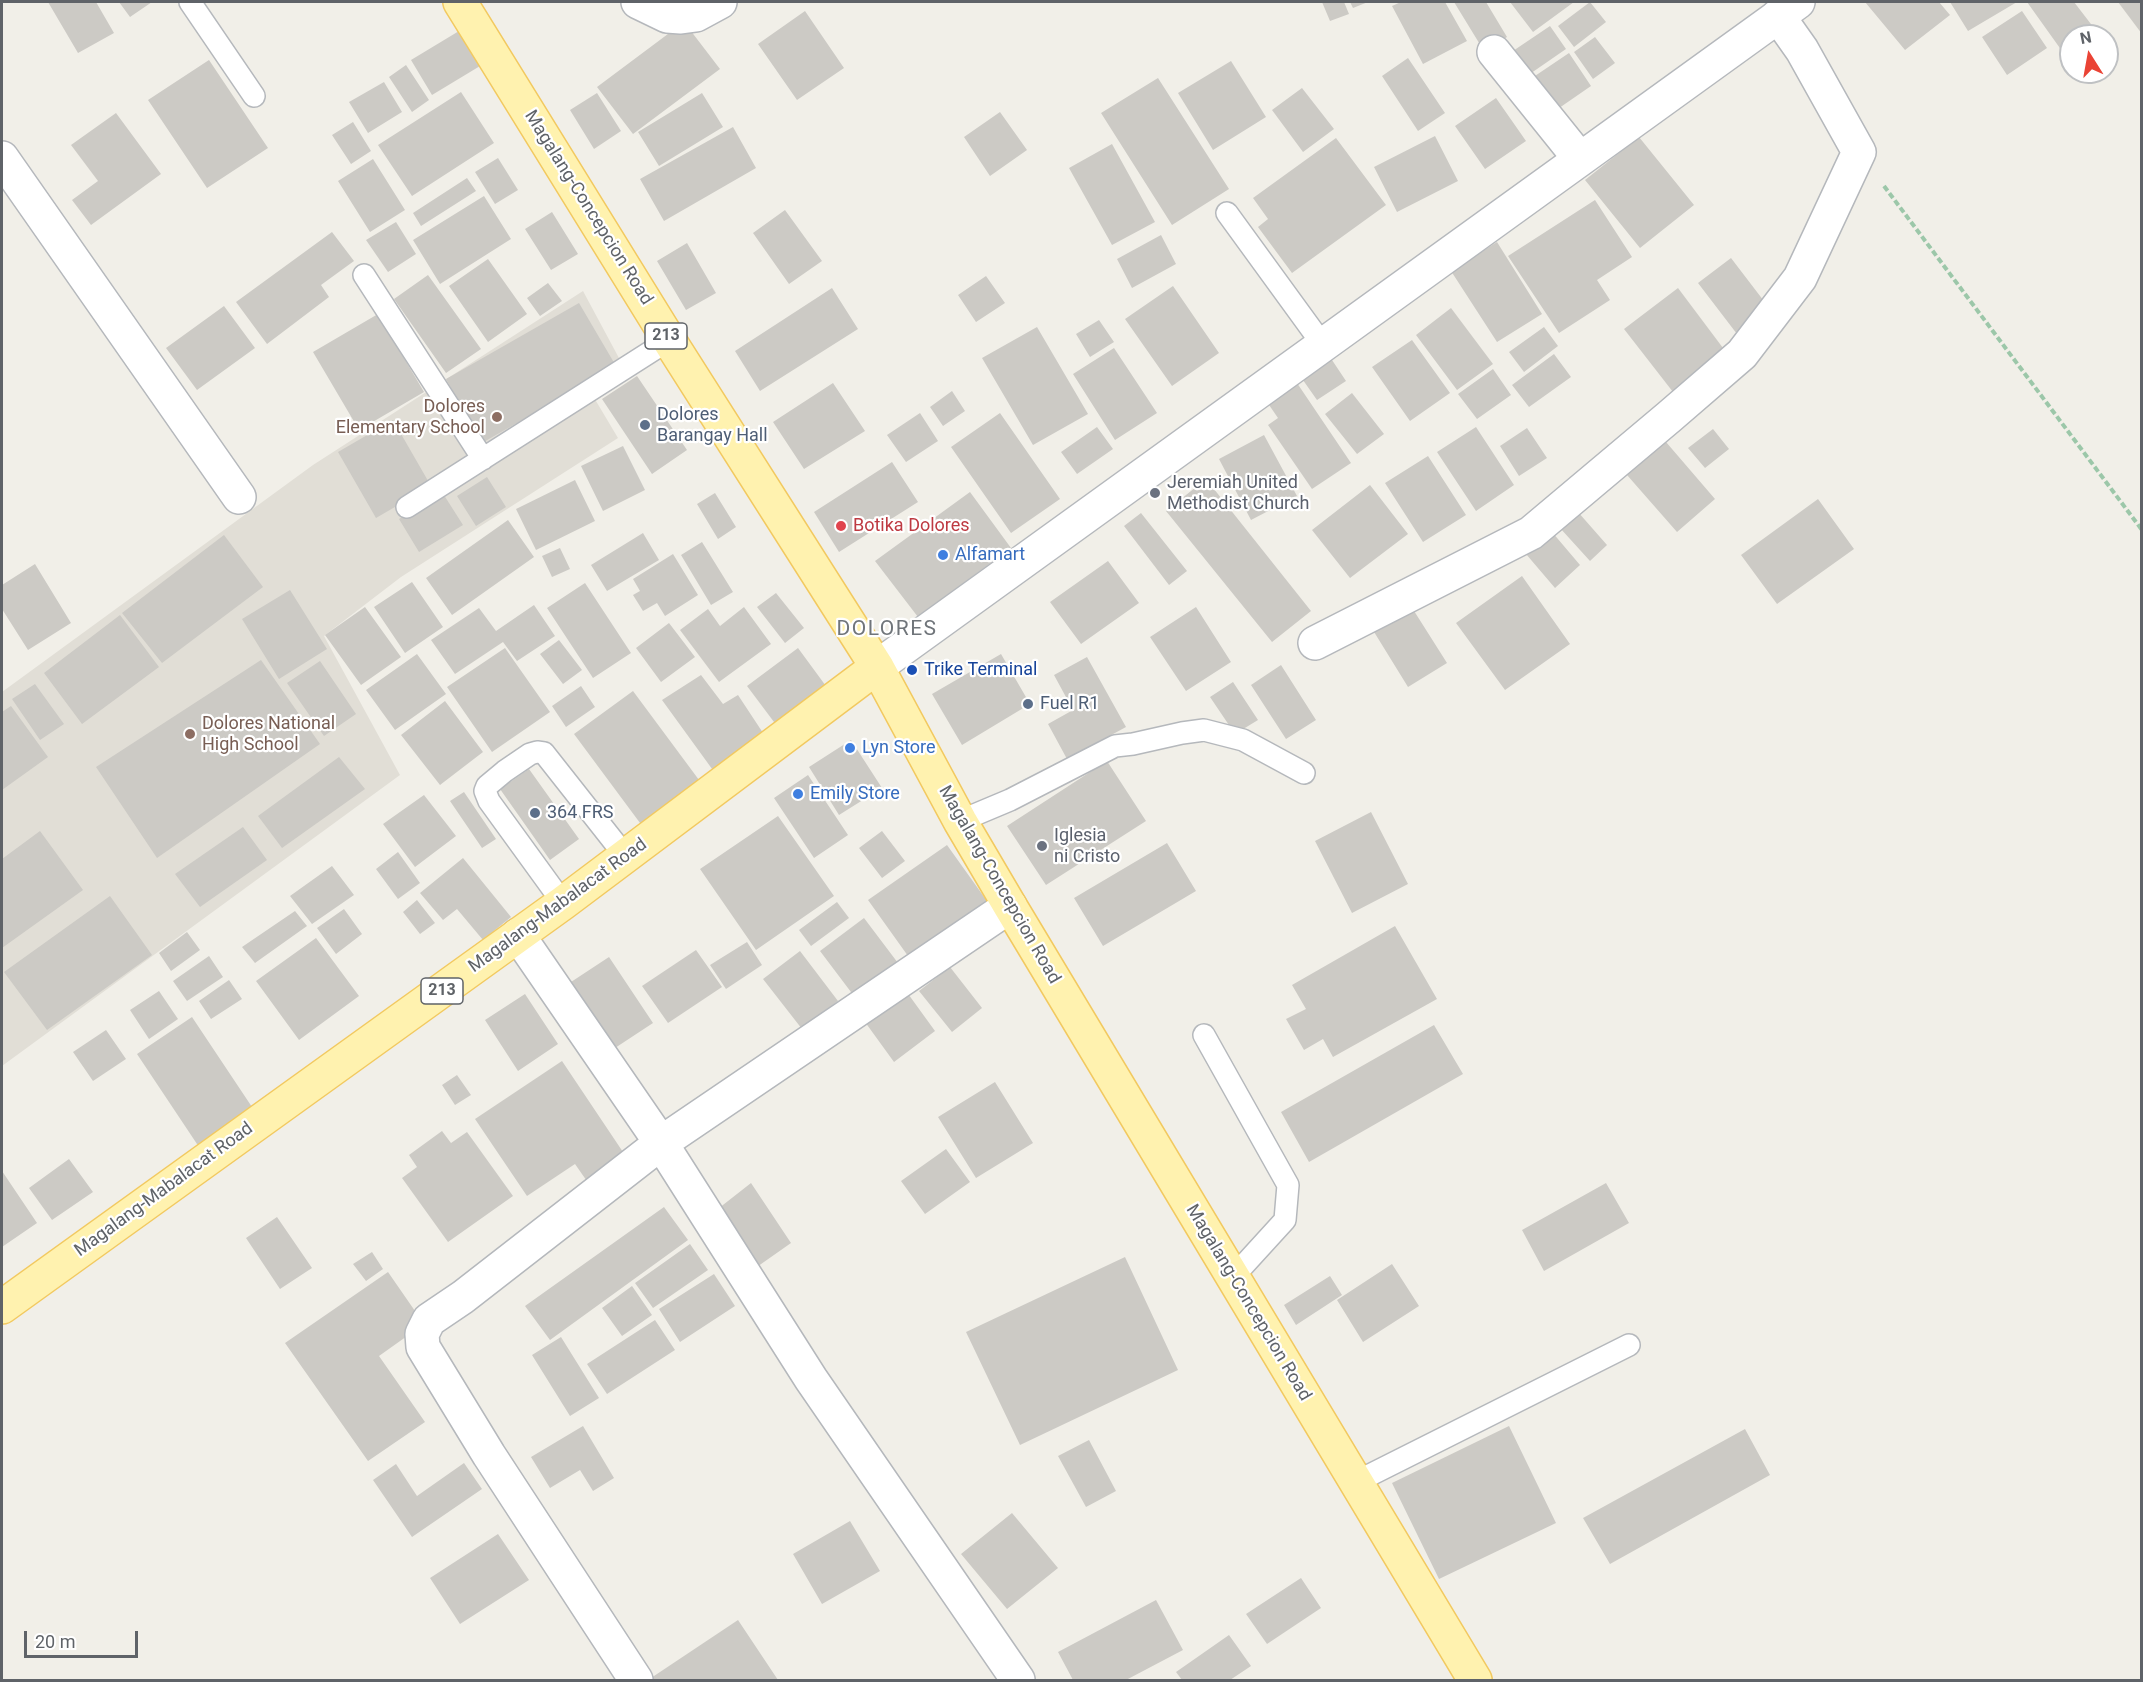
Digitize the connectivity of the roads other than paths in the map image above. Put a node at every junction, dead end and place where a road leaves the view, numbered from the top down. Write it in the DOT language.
graph roads {
  1 [pos="190,2"];
  2 [pos="638,2"];
  3 [pos="720,2"];
  4 [pos="469,5"];
  5 [pos="1788,9"];
  6 [pos="1494,52"];
  7 [pos="254,96"];
  8 [pos="2,158"];
  9 [pos="1581,159"];
  10 [pos="1227,213"];
  11 [pos="364,275"];
  12 [pos="669,340"];
  13 [pos="1323,345"];
  14 [pos="483,459"];
  15 [pos="239,497"];
  16 [pos="407,507"];
  17 [pos="1315,643"];
  18 [pos="877,668"];
  19 [pos="1304,773"];
  20 [pos="960,820"];
  21 [pos="626,857"];
  22 [pos="563,903"];
  23 [pos="1010,906"];
  24 [pos="518,935"];
  25 [pos="1204,1035"];
  26 [pos="661,1143"];
  27 [pos="1233,1277"];
  28 [pos="2,1307"];
  29 [pos="1629,1345"];
  30 [pos="1356,1482"];
  31 [pos="636,1680"];
  32 [pos="1018,1680"];
  33 [pos="1475,1680"];
  1 -- 7 [label="lane"];
  2 -- 3 [label="street"];
  4 -- 12 [label="main road, Magalang-Concepcion Road / 213"];
  5 -- 9 [label="street"];
  5 -- 17 [label="street"];
  6 -- 9 [label="street"];
  8 -- 15 [label="street"];
  9 -- 13 [label="street"];
  10 -- 13 [label="lane"];
  11 -- 14 [label="lane"];
  12 -- 14 [label="lane"];
  12 -- 18 [label="main road, Magalang-Concepcion Road / 213"];
  13 -- 18 [label="street"];
  14 -- 16 [label="lane"];
  18 -- 20 [label="main road, Magalang-Concepcion Road"];
  18 -- 21 [label="main road, Magalang-Mabalacat Road / 213"];
  19 -- 20 [label="lane"];
  20 -- 23 [label="main road, Magalang-Concepcion Road"];
  21 -- 22 [label="main road, Magalang-Mabalacat Road / 213"];
  21 -- 22 [label="lane"];
  22 -- 24 [label="main road, Magalang-Mabalacat Road / 213"];
  23 -- 26 [label="street"];
  23 -- 27 [label="main road, Magalang-Concepcion Road"];
  24 -- 26 [label="street"];
  24 -- 28 [label="main road, Magalang-Mabalacat Road / 213"];
  25 -- 27 [label="lane"];
  26 -- 31 [label="street"];
  26 -- 32 [label="street"];
  27 -- 30 [label="main road, Magalang-Concepcion Road"];
  29 -- 30 [label="lane"];
  30 -- 33 [label="main road, Magalang-Concepcion Road"];
}
